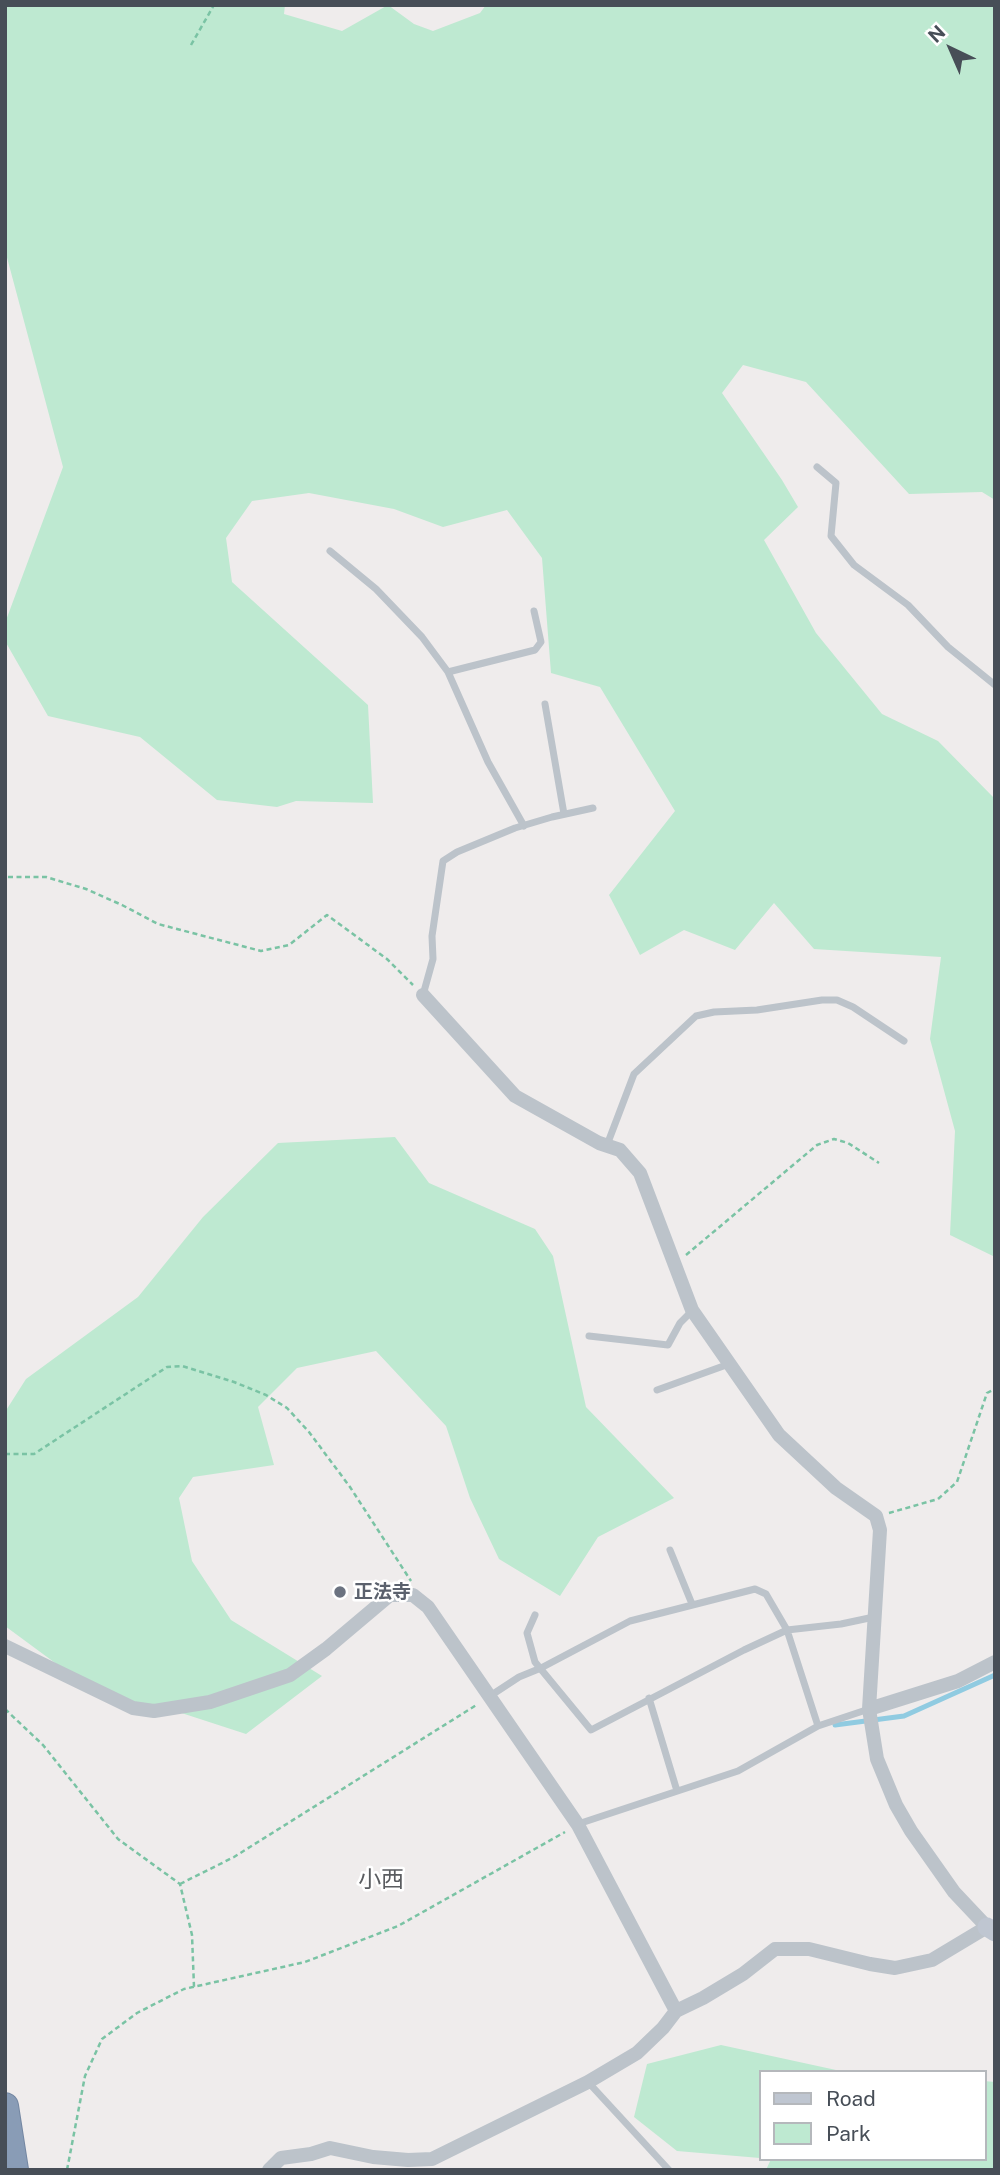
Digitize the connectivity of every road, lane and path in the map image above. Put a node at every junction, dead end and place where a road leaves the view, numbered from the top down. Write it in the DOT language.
graph roads {
  1 [pos="214,5"];
  2 [pos="191,45"];
  3 [pos="817,467"];
  4 [pos="330,551"];
  5 [pos="534,611"];
  6 [pos="448,672"];
  7 [pos="995,685"];
  8 [pos="545,704"];
  9 [pos="593,808"];
  10 [pos="564,814"];
  11 [pos="524,825"];
  12 [pos="8,877"];
  13 [pos="423,995"];
  14 [pos="904,1041"];
  15 [pos="607,1146"];
  16 [pos="879,1163"];
  17 [pos="675,1264"];
  18 [pos="692,1310"];
  19 [pos="589,1336"];
  20 [pos="730,1364"];
  21 [pos="995,1389"];
  22 [pos="657,1390"];
  23 [pos="7,1454"];
  24 [pos="876,1516"];
  25 [pos="670,1550"];
  26 [pos="692,1604"];
  27 [pos="428,1607"];
  28 [pos="535,1615"];
  29 [pos="874,1616"];
  30 [pos="787,1630"];
  31 [pos="5,1646"];
  32 [pos="995,1662"];
  33 [pos="541,1668"];
  34 [pos="490,1696"];
  35 [pos="649,1698"];
  36 [pos="5,1709"];
  37 [pos="869,1709"];
  38 [pos="818,1726"];
  39 [pos="677,1791"];
  40 [pos="578,1825"];
  41 [pos="180,1884"];
  42 [pos="991,1930"];
  43 [pos="194,1987"];
  44 [pos="676,2011"];
  45 [pos="588,2082"];
  46 [pos="5,2106"];
  47 [pos="373,2163"];
  48 [pos="15,2170"];
  49 [pos="67,2170"];
  50 [pos="270,2170"];
  51 [pos="669,2170"];
  1 -- 2 [label="path"];
  3 -- 7 [label="lane"];
  4 -- 6 [label="lane"];
  5 -- 6 [label="lane"];
  6 -- 11 [label="lane"];
  8 -- 10 [label="lane"];
  9 -- 10 [label="lane"];
  10 -- 11 [label="lane"];
  11 -- 13 [label="lane"];
  12 -- 13 [label="path"];
  13 -- 15 [label="street"];
  14 -- 15 [label="lane"];
  15 -- 17 [label="street"];
  16 -- 17 [label="path"];
  17 -- 18 [label="street"];
  18 -- 19 [label="lane"];
  18 -- 20 [label="street"];
  20 -- 22 [label="lane"];
  20 -- 24 [label="street"];
  21 -- 24 [label="path"];
  23 -- 27 [label="path"];
  24 -- 29 [label="street"];
  25 -- 26 [label="lane"];
  26 -- 30 [label="lane"];
  26 -- 33 [label="lane"];
  27 -- 31 [label="street"];
  27 -- 34 [label="street"];
  28 -- 33 [label="lane"];
  29 -- 30 [label="lane"];
  29 -- 37 [label="street"];
  30 -- 35 [label="lane"];
  30 -- 38 [label="lane"];
  32 -- 37 [label="street"];
  33 -- 34 [label="lane"];
  33 -- 35 [label="lane"];
  34 -- 40 [label="street"];
  34 -- 41 [label="path"];
  35 -- 39 [label="lane"];
  36 -- 41 [label="path"];
  37 -- 38 [label="lane"];
  37 -- 42 [label="street"];
  38 -- 39 [label="lane"];
  39 -- 40 [label="lane"];
  40 -- 43 [label="path"];
  40 -- 44 [label="street"];
  41 -- 43 [label="path"];
  42 -- 44 [label="street"];
  43 -- 49 [label="path"];
  44 -- 45 [label="street"];
  45 -- 47 [label="street"];
  45 -- 51 [label="lane"];
  46 -- 48 [label="highway"];
  47 -- 50 [label="street"];
}
